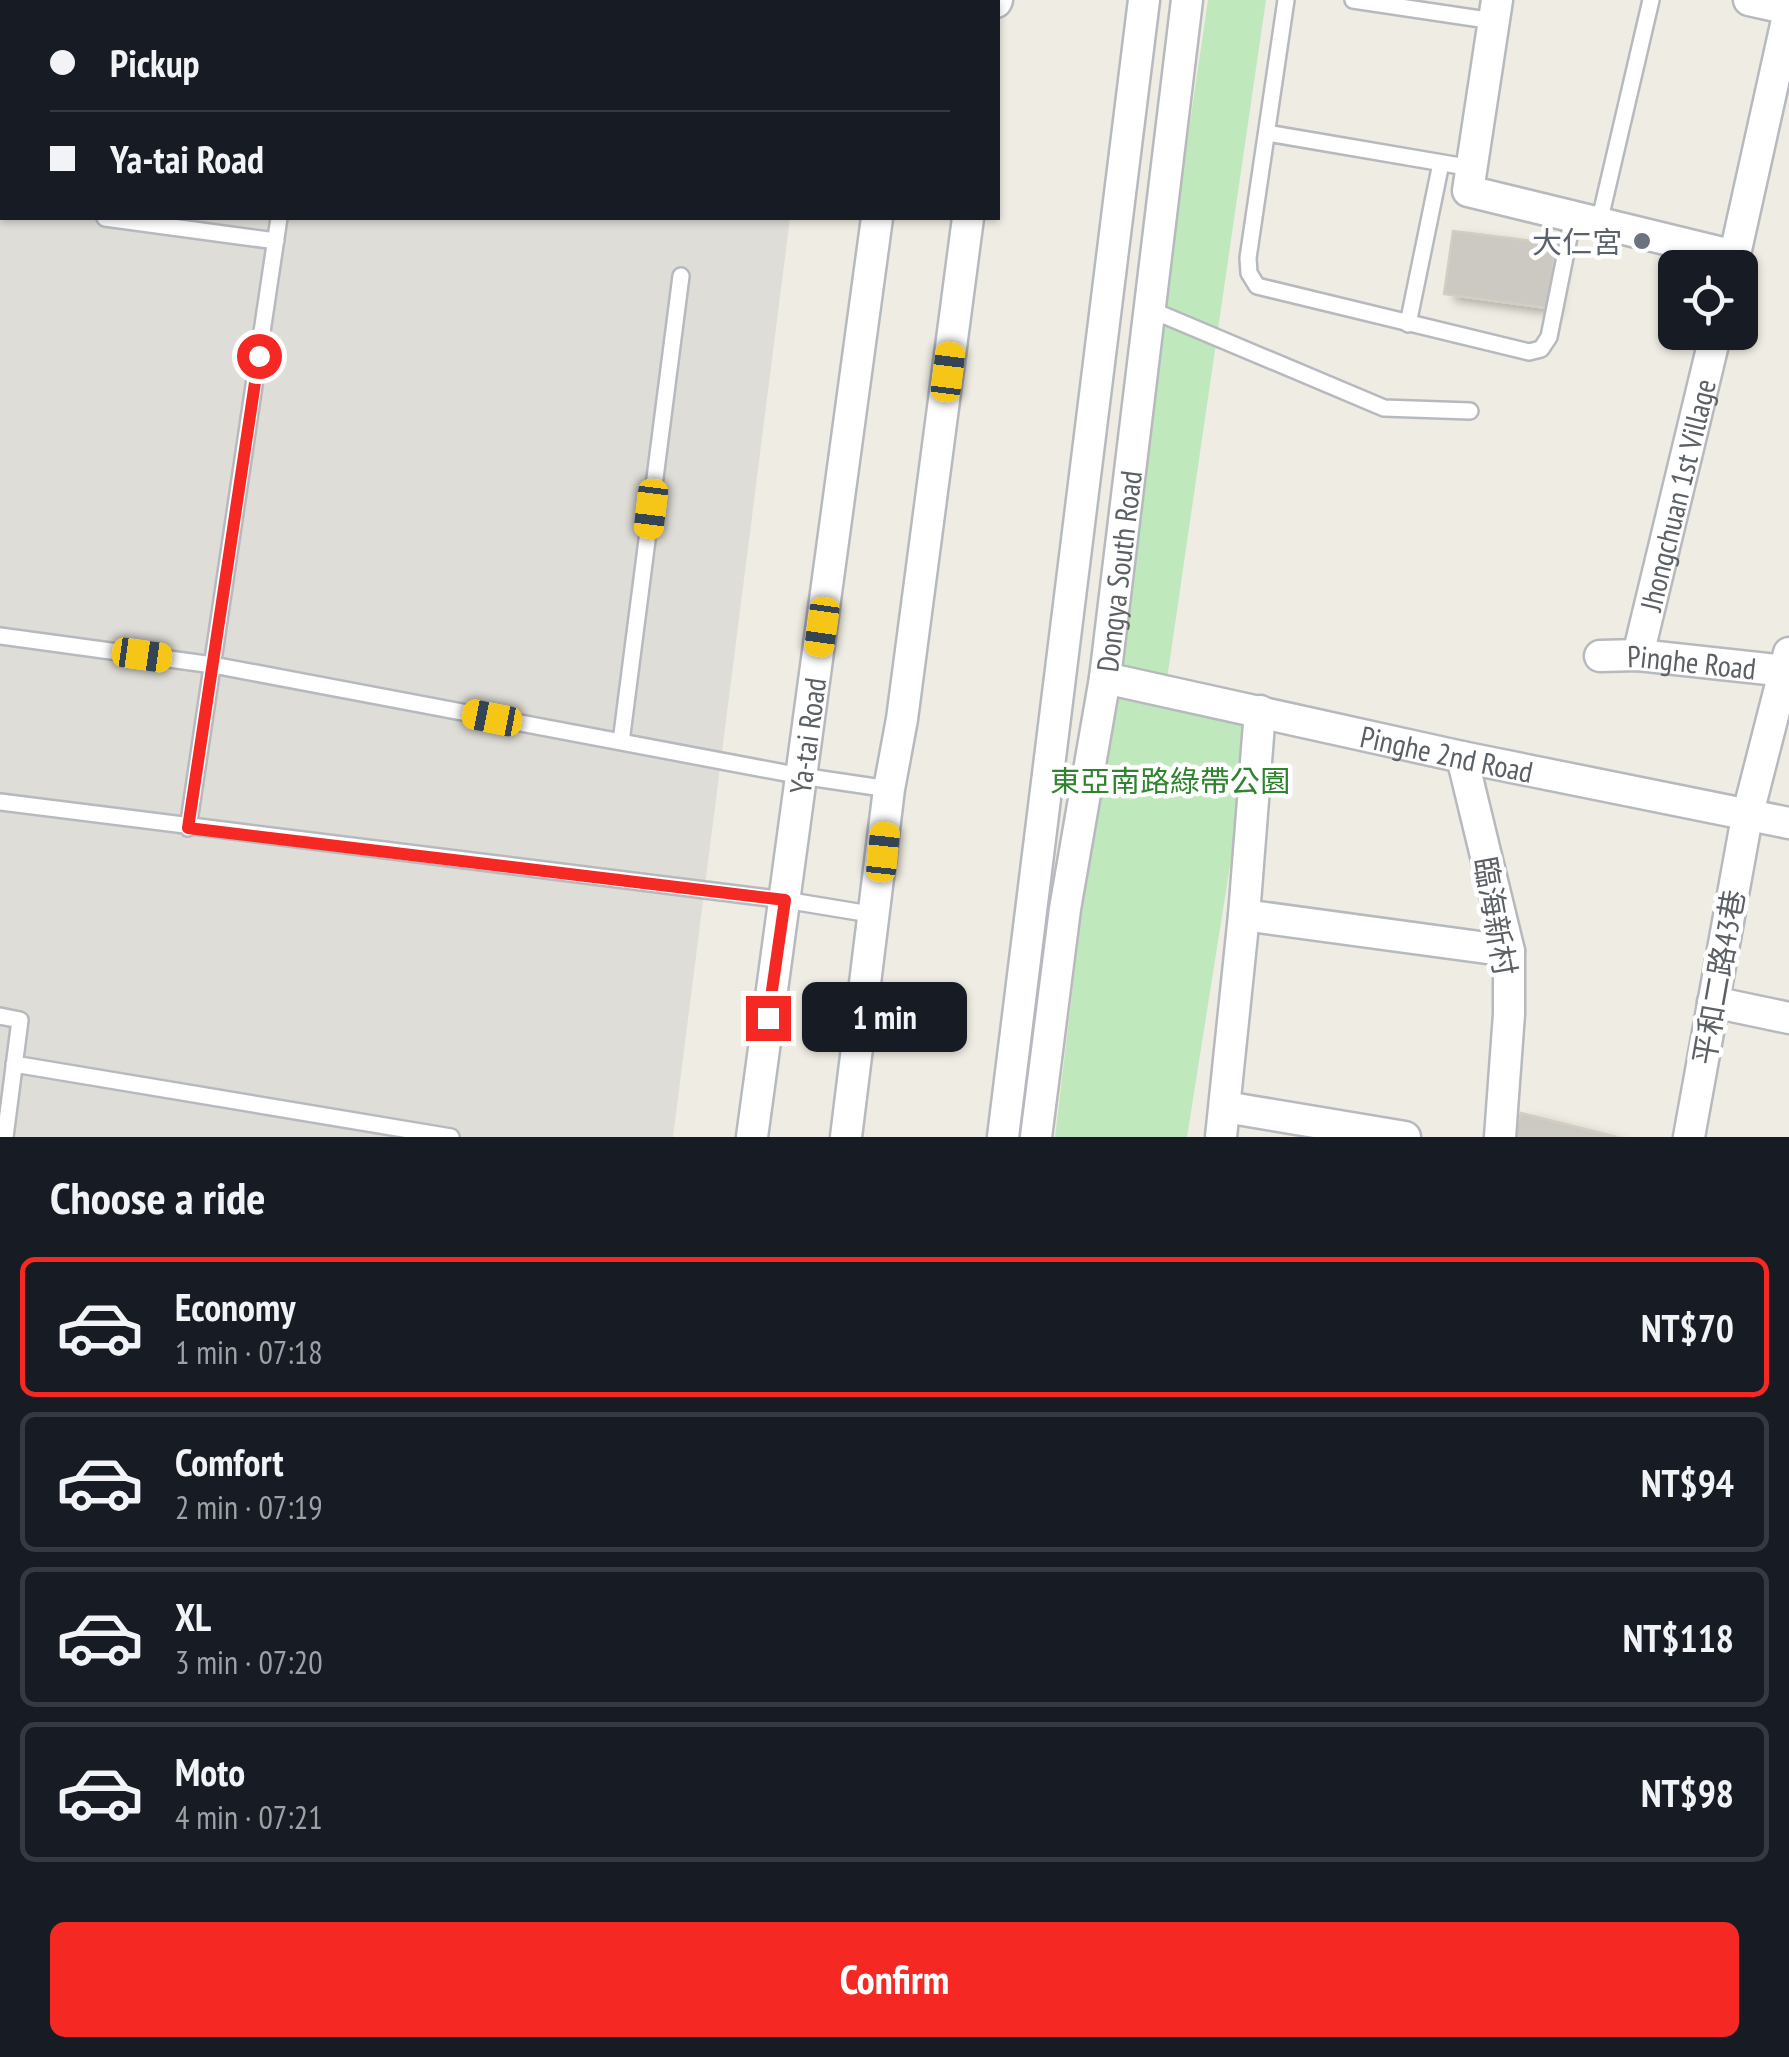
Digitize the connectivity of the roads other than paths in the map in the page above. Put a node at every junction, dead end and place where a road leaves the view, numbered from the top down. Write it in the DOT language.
graph roads {
  1 [pos="1144,0"];
  2 [pos="1188,0"];
  3 [pos="1286,0"];
  4 [pos="1353,0"];
  5 [pos="1651,0"];
  6 [pos="1749,0"];
  7 [pos="1789,10"];
  8 [pos="1496,11"];
  9 [pos="1266,133"];
  10 [pos="1441,163"];
  11 [pos="1472,168"];
  12 [pos="121,220"];
  13 [pos="279,220"];
  14 [pos="876,220"];
  15 [pos="968,220"];
  16 [pos="1586,220"];
  17 [pos="276,240"];
  18 [pos="1691,250"];
  19 [pos="1736,250"];
  20 [pos="681,276"];
  21 [pos="1150,309"];
  22 [pos="1408,324"];
  23 [pos="1712,350"];
  24 [pos="1470,411"];
  25 [pos="0,636"];
  26 [pos="1638,655"];
  27 [pos="1600,656"];
  28 [pos="1787,662"];
  29 [pos="213,664"];
  30 [pos="1105,678"];
  31 [pos="1260,710"];
  32 [pos="621,742"];
  33 [pos="1462,757"];
  34 [pos="802,776"];
  35 [pos="890,790"];
  36 [pos="0,802"];
  37 [pos="1747,816"];
  38 [pos="1789,823"];
  39 [pos="188,828"];
  40 [pos="785,900"];
  41 [pos="1244,914"];
  42 [pos="876,915"];
  43 [pos="1508,951"];
  44 [pos="1713,1002"];
  45 [pos="0,1016"];
  46 [pos="1789,1018"];
  47 [pos="14,1064"];
  48 [pos="1223,1122"];
  49 [pos="5,1137"];
  50 [pos="451,1137"];
  51 [pos="752,1137"];
  52 [pos="846,1137"];
  53 [pos="1003,1137"];
  54 [pos="1036,1137"];
  55 [pos="1404,1137"];
  56 [pos="1500,1137"];
  57 [pos="1689,1137"];
  1 -- 53 [label="street, Dongya South Road"];
  2 -- 21 [label="street, Dongya South Road"];
  3 -- 9 [label="lane"];
  4 -- 8 [label="lane"];
  5 -- 16 [label="lane"];
  6 -- 7 [label="street"];
  7 -- 19 [label="street"];
  8 -- 11 [label="street"];
  9 -- 10 [label="lane"];
  9 -- 22 [label="lane"];
  10 -- 11 [label="lane"];
  10 -- 22 [label="lane"];
  11 -- 16 [label="street"];
  12 -- 17 [label="lane"];
  13 -- 17 [label="lane"];
  14 -- 34 [label="street, Ya-tai Road"];
  15 -- 35 [label="street"];
  16 -- 18 [label="street"];
  16 -- 22 [label="lane"];
  17 -- 29 [label="lane"];
  20 -- 32 [label="lane"];
  21 -- 24 [label="lane"];
  21 -- 30 [label="street, Dongya South Road"];
  23 -- 26 [label="street, Jhongchuan 1st Village"];
  25 -- 29 [label="lane"];
  26 -- 27 [label="street, Pinghe Road"];
  26 -- 28 [label="street, Pinghe Road"];
  28 -- 37 [label="street, 平和二路43巷"];
  29 -- 32 [label="lane"];
  29 -- 39 [label="lane"];
  30 -- 31 [label="street, Pinghe 2nd Road"];
  30 -- 54 [label="street, Dongya South Road"];
  31 -- 33 [label="street, Pinghe 2nd Road"];
  31 -- 41 [label="street"];
  32 -- 34 [label="lane"];
  33 -- 37 [label="street, Pinghe 2nd Road"];
  33 -- 43 [label="street, 臨海新村"];
  34 -- 35 [label="lane"];
  34 -- 40 [label="street, Ya-tai Road"];
  35 -- 42 [label="street"];
  36 -- 39 [label="lane"];
  37 -- 38 [label="street, Pinghe 2nd Road"];
  37 -- 44 [label="street, 平和二路43巷"];
  39 -- 40 [label="lane"];
  40 -- 42 [label="lane"];
  40 -- 51 [label="street, Ya-tai Road"];
  41 -- 43 [label="street"];
  41 -- 48 [label="street"];
  42 -- 52 [label="street"];
  43 -- 56 [label="street, 臨海新村"];
  44 -- 46 [label="street"];
  44 -- 57 [label="street, 平和二路43巷"];
  45 -- 47 [label="lane"];
  47 -- 49 [label="lane"];
  47 -- 50 [label="lane"];
  48 -- 55 [label="street"];
}
